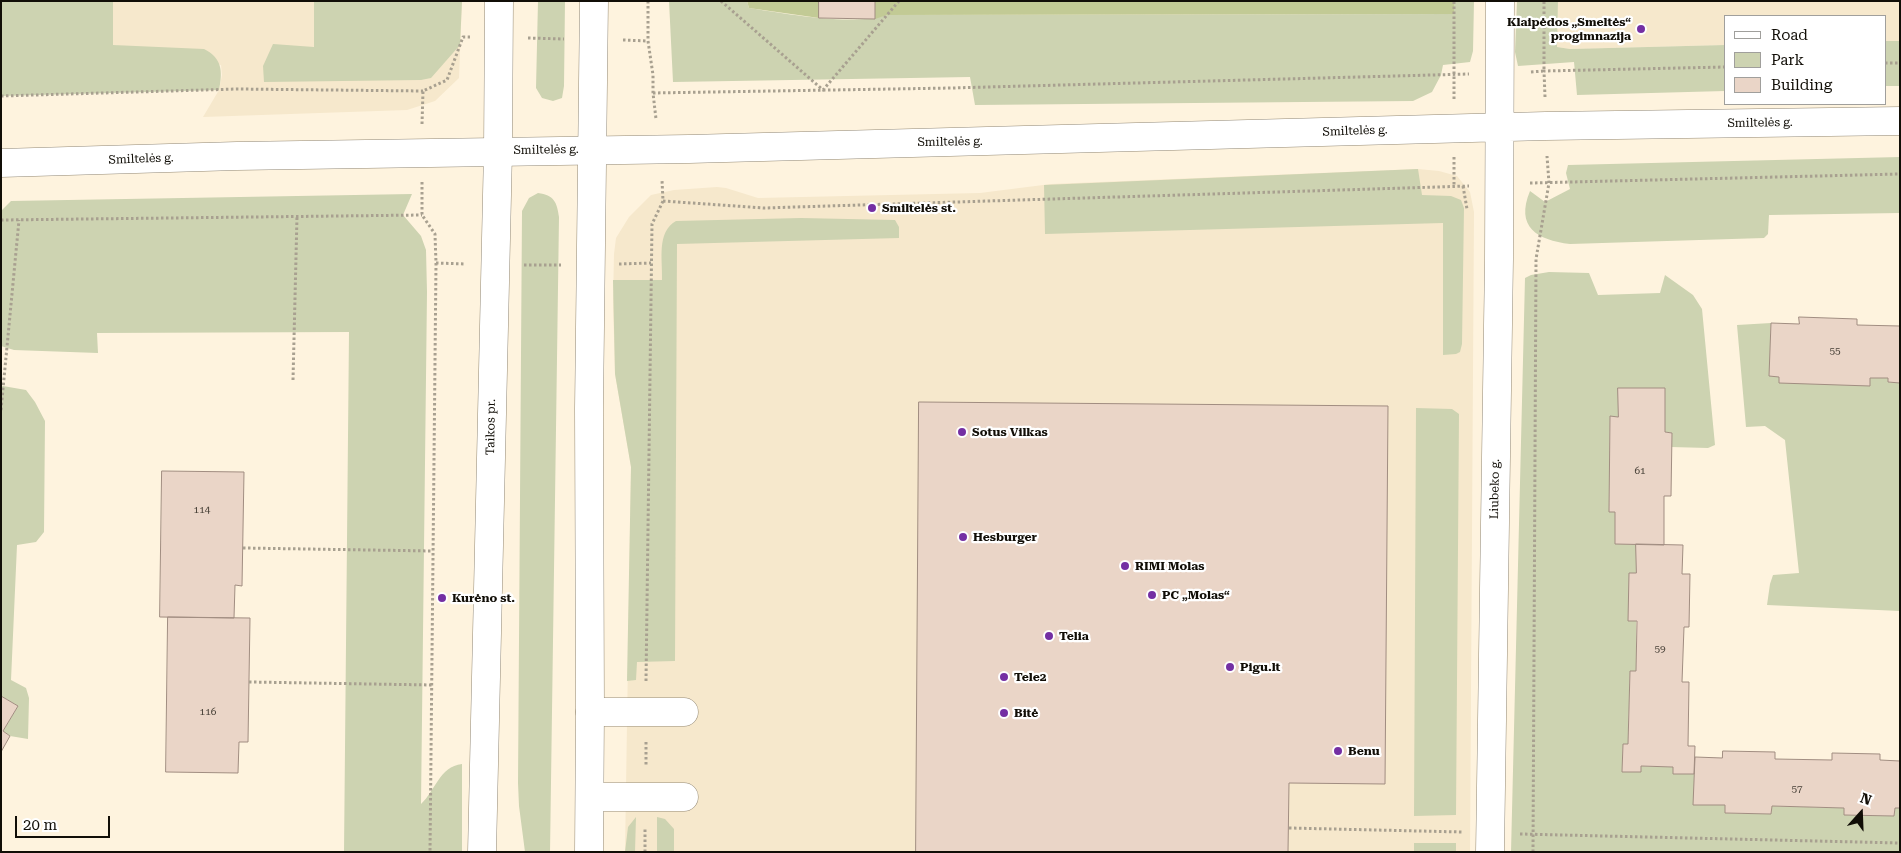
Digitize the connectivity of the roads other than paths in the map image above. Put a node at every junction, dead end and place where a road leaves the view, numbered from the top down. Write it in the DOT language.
graph roads {
  1 [pos="499,1"];
  2 [pos="594,1"];
  3 [pos="1500,1"];
  4 [pos="1900,121"];
  5 [pos="1498,127"];
  6 [pos="593,149"];
  7 [pos="498,151"];
  8 [pos="1,163"];
  9 [pos="590,712"];
  10 [pos="684,712"];
  11 [pos="590,797"];
  12 [pos="684,797"];
  13 [pos="1490,842"];
  14 [pos="482,852"];
  15 [pos="589,852"];
  1 -- 7 [label="street, Taikos pr."];
  2 -- 6 [label="street"];
  3 -- 5 [label="street, Liubeko g."];
  4 -- 5 [label="street, Smiltelės g."];
  5 -- 6 [label="street, Smiltelės g."];
  5 -- 13 [label="street, Liubeko g."];
  6 -- 7 [label="street, Smiltelės g."];
  6 -- 9 [label="street"];
  7 -- 8 [label="street, Smiltelės g."];
  7 -- 14 [label="street, Taikos pr."];
  9 -- 10 [label="street"];
  9 -- 11 [label="street"];
  11 -- 12 [label="street"];
  11 -- 15 [label="street"];
}
